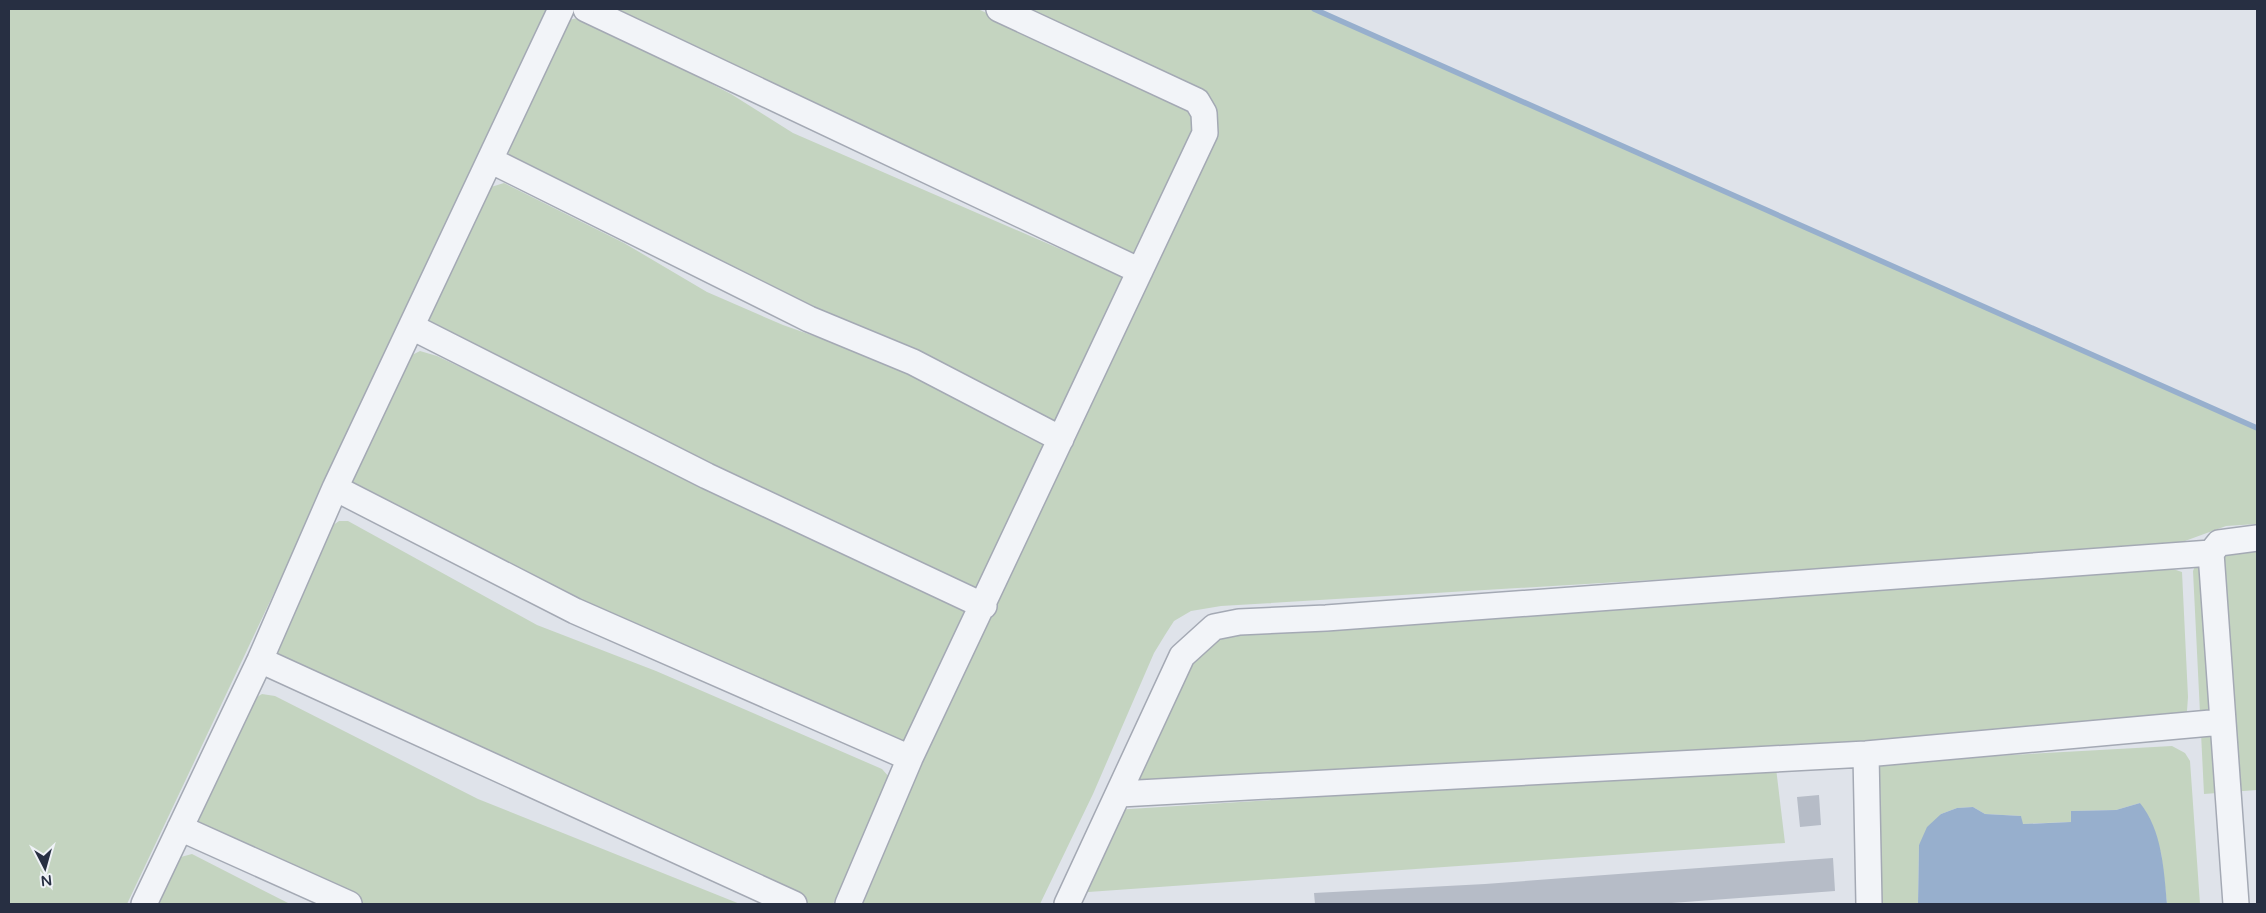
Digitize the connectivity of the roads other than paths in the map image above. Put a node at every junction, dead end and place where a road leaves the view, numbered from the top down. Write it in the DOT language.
graph roads {
  1 [pos="561,9"];
  2 [pos="586,9"];
  3 [pos="999,9"];
  4 [pos="490,160"];
  5 [pos="1140,271"];
  6 [pos="412,327"];
  7 [pos="1061,439"];
  8 [pos="335,488"];
  9 [pos="2257,538"];
  10 [pos="2212,553"];
  11 [pos="984,606"];
  12 [pos="260,660"];
  13 [pos="2222,722"];
  14 [pos="1866,754"];
  15 [pos="910,758"];
  16 [pos="1120,794"];
  17 [pos="180,828"];
  18 [pos="144,904"];
  19 [pos="349,904"];
  20 [pos="794,904"];
  21 [pos="848,904"];
  22 [pos="1067,904"];
  23 [pos="1869,904"];
  24 [pos="2236,904"];
  1 -- 4 [label="street"];
  2 -- 5 [label="street"];
  3 -- 5 [label="street"];
  4 -- 6 [label="street"];
  4 -- 7 [label="street"];
  5 -- 7 [label="street"];
  6 -- 8 [label="street"];
  6 -- 11 [label="street"];
  7 -- 11 [label="street"];
  8 -- 12 [label="street"];
  8 -- 15 [label="street"];
  9 -- 10 [label="street"];
  10 -- 13 [label="street"];
  10 -- 16 [label="street"];
  11 -- 15 [label="street"];
  12 -- 17 [label="street"];
  12 -- 20 [label="street"];
  13 -- 14 [label="street"];
  13 -- 24 [label="street"];
  14 -- 16 [label="street"];
  14 -- 23 [label="street"];
  15 -- 21 [label="street"];
  16 -- 22 [label="street"];
  17 -- 18 [label="street"];
  17 -- 19 [label="street"];
}
